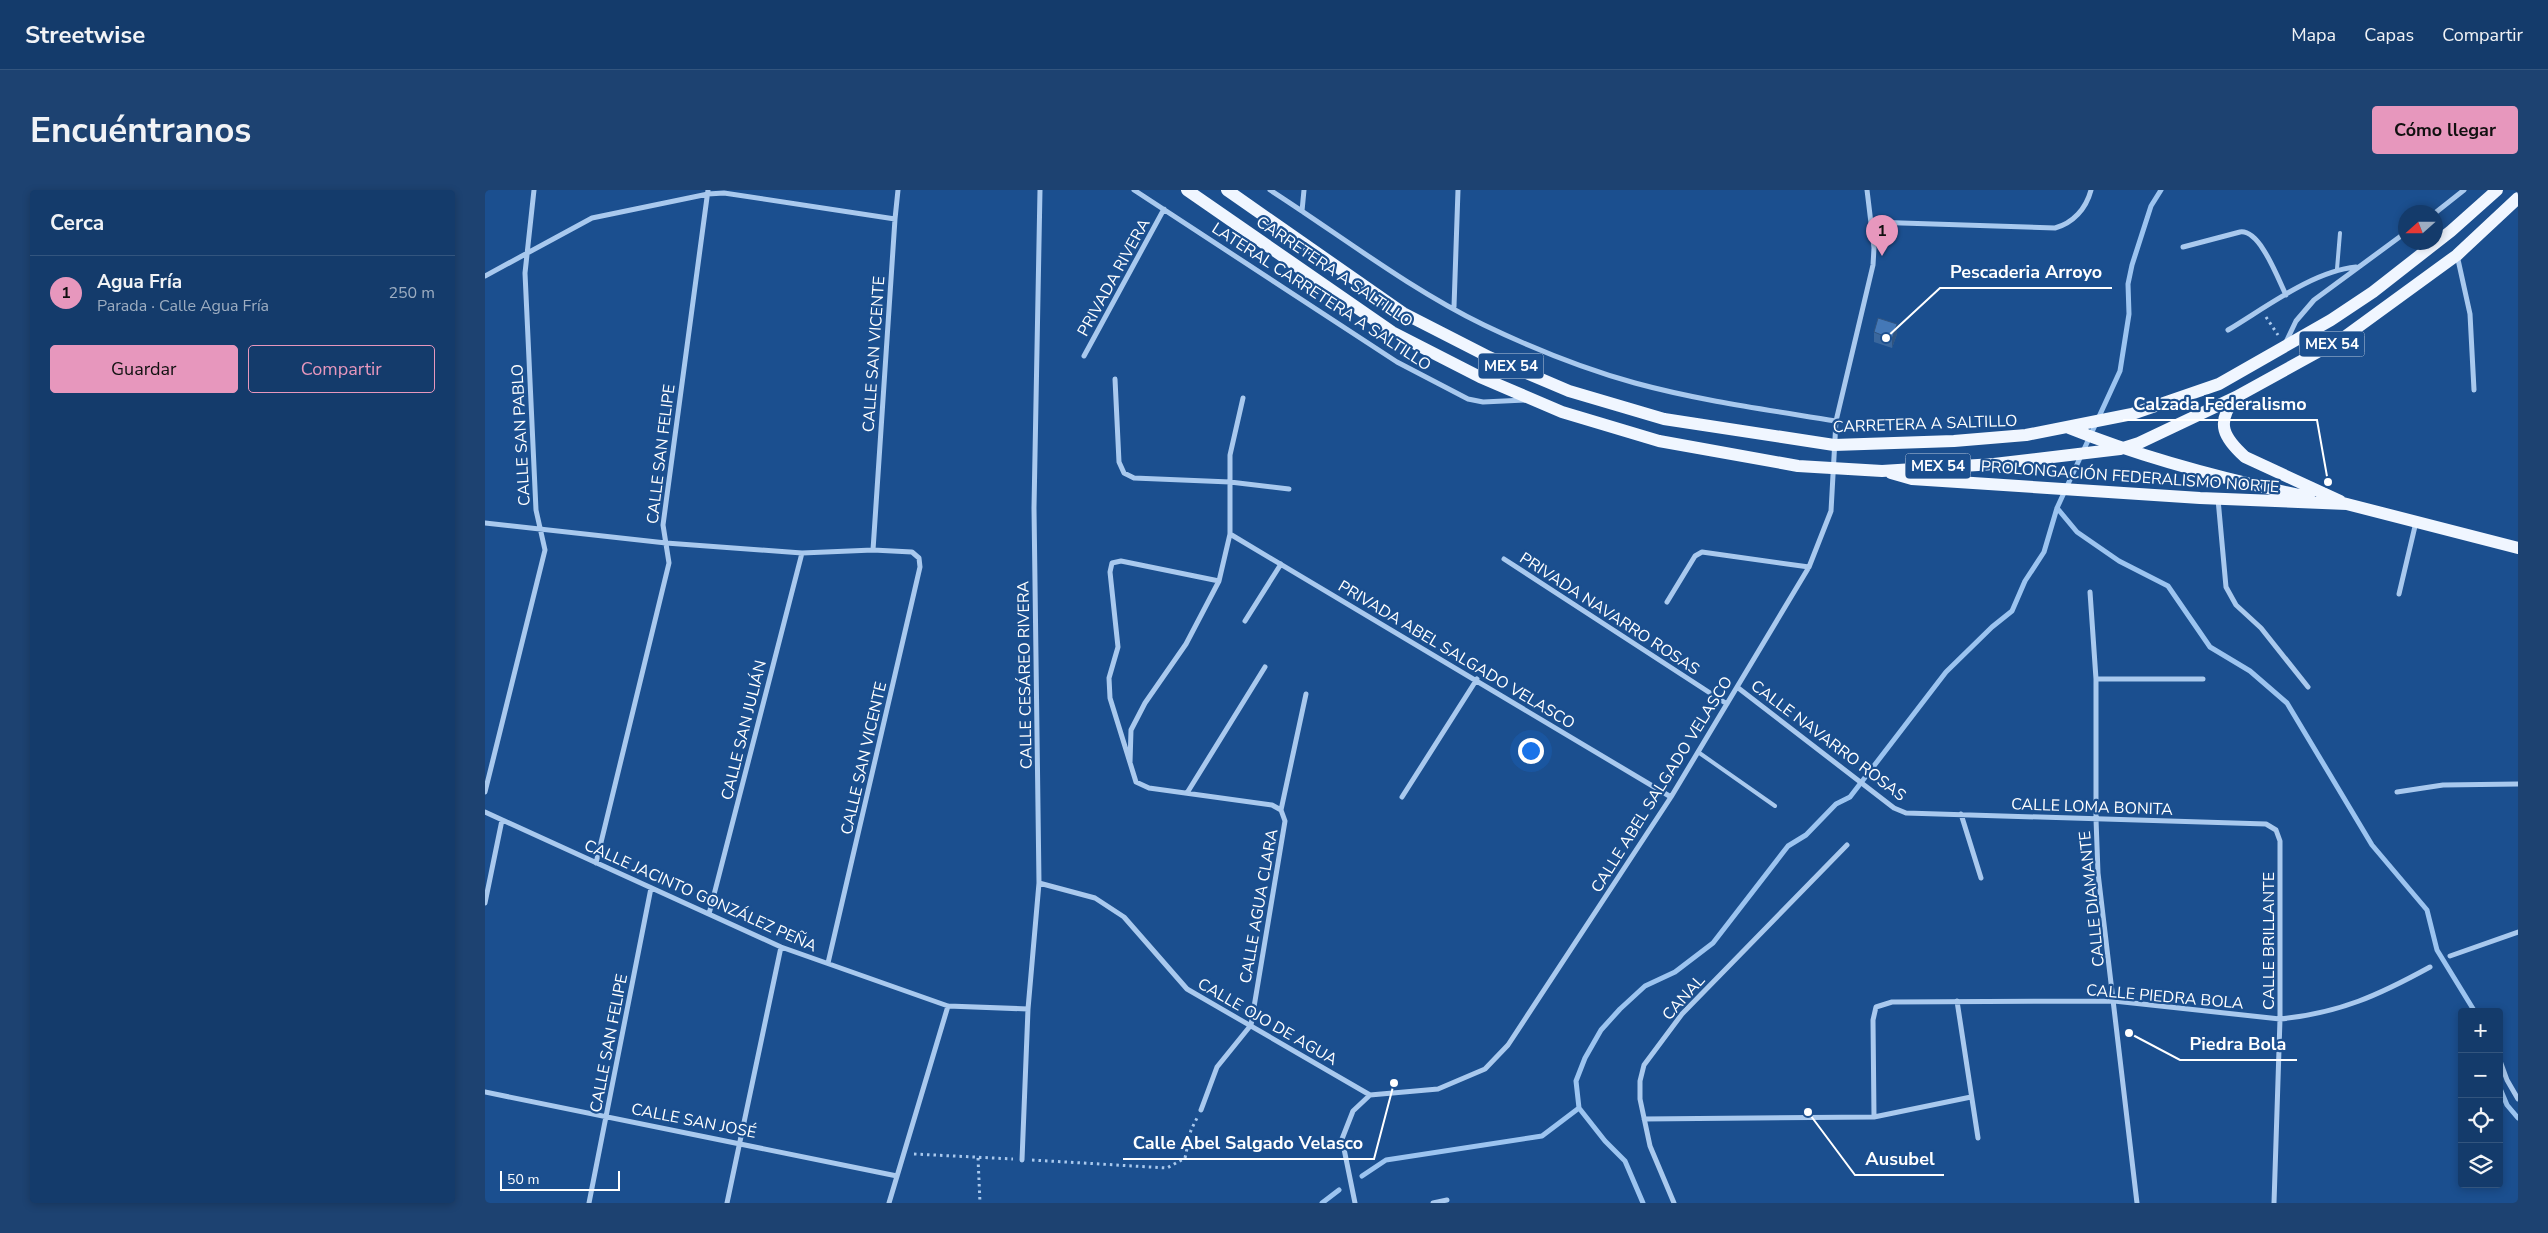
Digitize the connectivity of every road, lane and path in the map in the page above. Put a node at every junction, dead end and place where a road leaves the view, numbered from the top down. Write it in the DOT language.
graph roads {
  1 [pos="534,190"];
  2 [pos="899,190"];
  3 [pos="1040,190"];
  4 [pos="1134,190"];
  5 [pos="1187,190"];
  6 [pos="1227,190"];
  7 [pos="1270,190"];
  8 [pos="1303,190"];
  9 [pos="1458,190"];
  10 [pos="1867,190"];
  11 [pos="2091,190"];
  12 [pos="2463,190"];
  13 [pos="2497,190"];
  14 [pos="708,192"];
  15 [pos="2518,198"];
  16 [pos="2443,206"];
  17 [pos="1164,209"];
  18 [pos="1302,211"];
  19 [pos="895,219"];
  20 [pos="1871,222"];
  21 [pos="2340,233"];
  22 [pos="2398,239"];
  23 [pos="2183,247"];
  24 [pos="527,252"];
  25 [pos="2457,255"];
  26 [pos="2356,267"];
  27 [pos="2337,269"];
  28 [pos="485,276"];
  29 [pos="2286,295"];
  30 [pos="1454,307"];
  31 [pos="2262,310"];
  32 [pos="2228,330"];
  33 [pos="2285,346"];
  34 [pos="1083,356"];
  35 [pos="1115,379"];
  36 [pos="2474,390"];
  37 [pos="2236,397"];
  38 [pos="1243,398"];
  39 [pos="1534,400"];
  40 [pos="1836,421"];
  41 [pos="2069,428"];
  42 [pos="1834,445"];
  43 [pos="2102,446"];
  44 [pos="2120,449"];
  45 [pos="1833,468"];
  46 [pos="1882,470"];
  47 [pos="1230,482"];
  48 [pos="1289,490"];
  49 [pos="2218,499"];
  50 [pos="2347,504"];
  51 [pos="485,522"];
  52 [pos="2416,522"];
  53 [pos="541,528"];
  54 [pos="1230,534"];
  55 [pos="666,542"];
  56 [pos="2518,548"];
  57 [pos="873,550"];
  58 [pos="802,552"];
  59 [pos="1504,559"];
  60 [pos="1281,564"];
  61 [pos="1809,567"];
  62 [pos="1219,581"];
  63 [pos="2089,592"];
  64 [pos="2399,594"];
  65 [pos="1667,602"];
  66 [pos="1245,621"];
  67 [pos="1265,667"];
  68 [pos="1477,679"];
  69 [pos="2096,679"];
  70 [pos="2203,679"];
  71 [pos="1737,686"];
  72 [pos="2308,687"];
  73 [pos="1306,694"];
  74 [pos="1727,704"];
  75 [pos="1698,752"];
  76 [pos="1130,769"];
  77 [pos="2518,784"];
  78 [pos="485,792"];
  79 [pos="2397,792"];
  80 [pos="1187,793"];
  81 [pos="1402,797"];
  82 [pos="1671,797"];
  83 [pos="1775,806"];
  84 [pos="1281,810"];
  85 [pos="485,812"];
  86 [pos="1906,813"];
  87 [pos="1961,814"];
  88 [pos="2096,819"];
  89 [pos="502,820"];
  90 [pos="2276,830"];
  91 [pos="1847,845"];
  92 [pos="596,863"];
  93 [pos="1981,878"];
  94 [pos="1039,883"];
  95 [pos="651,888"];
  96 [pos="485,903"];
  97 [pos="709,914"];
  98 [pos="2518,932"];
  99 [pos="781,947"];
  100 [pos="2450,956"];
  101 [pos="828,963"];
  102 [pos="2430,967"];
  103 [pos="1957,1001"];
  104 [pos="2114,1001"];
  105 [pos="948,1006"];
  106 [pos="1028,1009"];
  107 [pos="2280,1019"];
  108 [pos="1251,1025"];
  109 [pos="2503,1069"];
  110 [pos="485,1092"];
  111 [pos="1369,1095"];
  112 [pos="1971,1097"];
  113 [pos="2518,1099"];
  114 [pos="1201,1110"];
  115 [pos="606,1116"];
  116 [pos="1874,1117"];
  117 [pos="1644,1119"];
  118 [pos="1978,1138"];
  119 [pos="739,1142"];
  120 [pos="904,1153"];
  121 [pos="978,1158"];
  122 [pos="1022,1160"];
  123 [pos="897,1176"];
  124 [pos="1447,1200"];
  125 [pos="589,1203"];
  126 [pos="727,1203"];
  127 [pos="889,1203"];
  128 [pos="980,1203"];
  129 [pos="1355,1203"];
  130 [pos="1433,1203"];
  131 [pos="1674,1203"];
  132 [pos="2137,1203"];
  133 [pos="2274,1203"];
  1 -- 24 [label="street, CALLE SAN PABLO"];
  2 -- 19 [label="street, CALLE SAN VICENTE"];
  3 -- 94 [label="street, CALLE CESÁREO RIVERA"];
  4 -- 17 [label="street, LATERAL CARRETERA A SALTILLO"];
  5 -- 39 [label="main road, CARRETERA A SALTILLO / MEX 54"];
  6 -- 42 [label="main road, CARRETERA A SALTILLO / MEX 54"];
  7 -- 18 [label="street"];
  8 -- 18 [label="street"];
  9 -- 30 [label="street"];
  10 -- 20 [label="street, CALLE ABEL SALGADO VELASCO"];
  11 -- 20 [label="street"];
  12 -- 16 [label="street"];
  13 -- 33 [label="main road, CARRETERA A SALTILLO / MEX 54"];
  14 -- 19 [label="street"];
  14 -- 24 [label="street"];
  14 -- 55 [label="street, CALLE SAN FELIPE"];
  15 -- 25 [label="main road, CARRETERA A SALTILLO / MEX 54"];
  17 -- 34 [label="street, PRIVADA RIVERA"];
  17 -- 39 [label="street, LATERAL CARRETERA A SALTILLO"];
  18 -- 30 [label="street"];
  19 -- 57 [label="street, CALLE SAN VICENTE"];
  20 -- 40 [label="street, CALLE ABEL SALGADO VELASCO"];
  21 -- 27 [label="lane"];
  22 -- 26 [label="street"];
  23 -- 29 [label="street"];
  24 -- 28 [label="street"];
  24 -- 53 [label="street, CALLE SAN PABLO"];
  25 -- 36 [label="street"];
  25 -- 37 [label="main road, CARRETERA A SALTILLO / MEX 54"];
  26 -- 27 [label="street"];
  26 -- 33 [label="street"];
  27 -- 29 [label="street"];
  29 -- 31 [label="street"];
  30 -- 40 [label="street"];
  31 -- 32 [label="street"];
  31 -- 33 [label="path"];
  33 -- 41 [label="main road, CARRETERA A SALTILLO / MEX 54"];
  35 -- 47 [label="street"];
  37 -- 44 [label="main road, CARRETERA A SALTILLO / MEX 54"];
  37 -- 50 [label="main road"];
  38 -- 47 [label="street"];
  39 -- 45 [label="main road, CARRETERA A SALTILLO / MEX 54"];
  40 -- 42 [label="street, CALLE ABEL SALGADO VELASCO"];
  41 -- 42 [label="main road, CARRETERA A SALTILLO / MEX 54"];
  41 -- 43 [label="main road, PROLONGACIÓN FEDERALISMO NORTE"];
  42 -- 45 [label="street, CALLE ABEL SALGADO VELASCO"];
  43 -- 44 [label="main road, CARRETERA A SALTILLO / MEX 54"];
  43 -- 46 [label="main road, CARRETERA A SALTILLO / MEX 54"];
  44 -- 50 [label="main road, PROLONGACIÓN FEDERALISMO NORTE"];
  45 -- 46 [label="main road, CARRETERA A SALTILLO / MEX 54"];
  45 -- 61 [label="street, CALLE ABEL SALGADO VELASCO"];
  46 -- 49 [label="main road, PROLONGACIÓN FEDERALISMO NORTE"];
  47 -- 48 [label="street"];
  47 -- 54 [label="street"];
  49 -- 50 [label="main road, PROLONGACIÓN FEDERALISMO NORTE"];
  49 -- 72 [label="street"];
  50 -- 52 [label="main road, PROLONGACIÓN FEDERALISMO NORTE"];
  51 -- 53 [label="street"];
  52 -- 56 [label="main road, PROLONGACIÓN FEDERALISMO NORTE"];
  52 -- 64 [label="street"];
  53 -- 55 [label="street"];
  53 -- 78 [label="street, CALLE SAN PABLO"];
  54 -- 60 [label="street, PRIVADA ABEL SALGADO VELASCO"];
  54 -- 62 [label="street"];
  55 -- 58 [label="street"];
  55 -- 92 [label="street, CALLE SAN FELIPE"];
  57 -- 58 [label="street"];
  57 -- 101 [label="street, CALLE SAN VICENTE"];
  58 -- 97 [label="street, CALLE SAN JULIÁN"];
  59 -- 74 [label="street, PRIVADA NAVARRO ROSAS"];
  60 -- 66 [label="street"];
  60 -- 68 [label="street, PRIVADA ABEL SALGADO VELASCO"];
  61 -- 65 [label="street"];
  61 -- 71 [label="street, CALLE ABEL SALGADO VELASCO"];
  62 -- 76 [label="street"];
  62 -- 76 [label="street"];
  63 -- 69 [label="street, CALLE DIAMANTE"];
  67 -- 80 [label="street"];
  68 -- 81 [label="street"];
  68 -- 82 [label="street, PRIVADA ABEL SALGADO VELASCO"];
  69 -- 70 [label="street"];
  69 -- 88 [label="street, CALLE DIAMANTE"];
  71 -- 74 [label="street, CALLE ABEL SALGADO VELASCO"];
  71 -- 86 [label="street, CALLE NAVARRO ROSAS"];
  73 -- 84 [label="street, CALLE AGUA CLARA"];
  74 -- 75 [label="street, CALLE ABEL SALGADO VELASCO"];
  75 -- 82 [label="street, CALLE ABEL SALGADO VELASCO"];
  75 -- 83 [label="lane"];
  76 -- 80 [label="street"];
  77 -- 79 [label="street"];
  80 -- 84 [label="street"];
  82 -- 111 [label="street, CALLE ABEL SALGADO VELASCO"];
  84 -- 108 [label="street, CALLE AGUA CLARA"];
  85 -- 89 [label="street, CALLE JACINTO GONZÁLEZ PEÑA"];
  86 -- 87 [label="street, CALLE LOMA BONITA"];
  87 -- 88 [label="street, CALLE LOMA BONITA"];
  87 -- 93 [label="street"];
  88 -- 90 [label="street, CALLE LOMA BONITA"];
  88 -- 104 [label="street, CALLE DIAMANTE"];
  89 -- 92 [label="street, CALLE JACINTO GONZÁLEZ PEÑA"];
  89 -- 96 [label="street"];
  90 -- 107 [label="street, CALLE BRILLANTE"];
  91 -- 117 [label="street, CANAL"];
  92 -- 95 [label="street, CALLE JACINTO GONZÁLEZ PEÑA"];
  94 -- 106 [label="street, CALLE CESÁREO RIVERA"];
  94 -- 108 [label="street, CALLE OJO DE AGUA"];
  95 -- 97 [label="street, CALLE JACINTO GONZÁLEZ PEÑA"];
  95 -- 115 [label="street, CALLE SAN FELIPE"];
  97 -- 99 [label="street, CALLE JACINTO GONZÁLEZ PEÑA"];
  98 -- 100 [label="street"];
  99 -- 101 [label="street, CALLE JACINTO GONZÁLEZ PEÑA"];
  99 -- 119 [label="street"];
  101 -- 105 [label="street, CALLE JACINTO GONZÁLEZ PEÑA"];
  102 -- 107 [label="street, CALLE PIEDRA BOLA"];
  103 -- 104 [label="street, CALLE PIEDRA BOLA"];
  103 -- 112 [label="street"];
  103 -- 116 [label="street, CALLE PIEDRA BOLA"];
  104 -- 107 [label="street, CALLE PIEDRA BOLA"];
  104 -- 132 [label="street, CALLE DIAMANTE"];
  105 -- 106 [label="street, CALLE JACINTO GONZÁLEZ PEÑA"];
  105 -- 120 [label="street"];
  106 -- 122 [label="street, CALLE CESÁREO RIVERA"];
  107 -- 133 [label="street, CALLE BRILLANTE"];
  108 -- 111 [label="street, CALLE OJO DE AGUA"];
  108 -- 114 [label="street, CALLE AGUA CLARA"];
  109 -- 113 [label="street"];
  110 -- 115 [label="street, CALLE SAN JOSÉ"];
  111 -- 129 [label="street"];
  112 -- 116 [label="street"];
  112 -- 118 [label="street"];
  114 -- 122 [label="path"];
  115 -- 119 [label="street, CALLE SAN JOSÉ"];
  115 -- 125 [label="street, CALLE SAN FELIPE"];
  116 -- 117 [label="street"];
  117 -- 131 [label="street, CANAL"];
  119 -- 123 [label="street, CALLE SAN JOSÉ"];
  119 -- 126 [label="street"];
  120 -- 121 [label="path"];
  120 -- 123 [label="street"];
  121 -- 122 [label="path"];
  121 -- 128 [label="path"];
  123 -- 127 [label="street"];
  124 -- 130 [label="street"];
}
